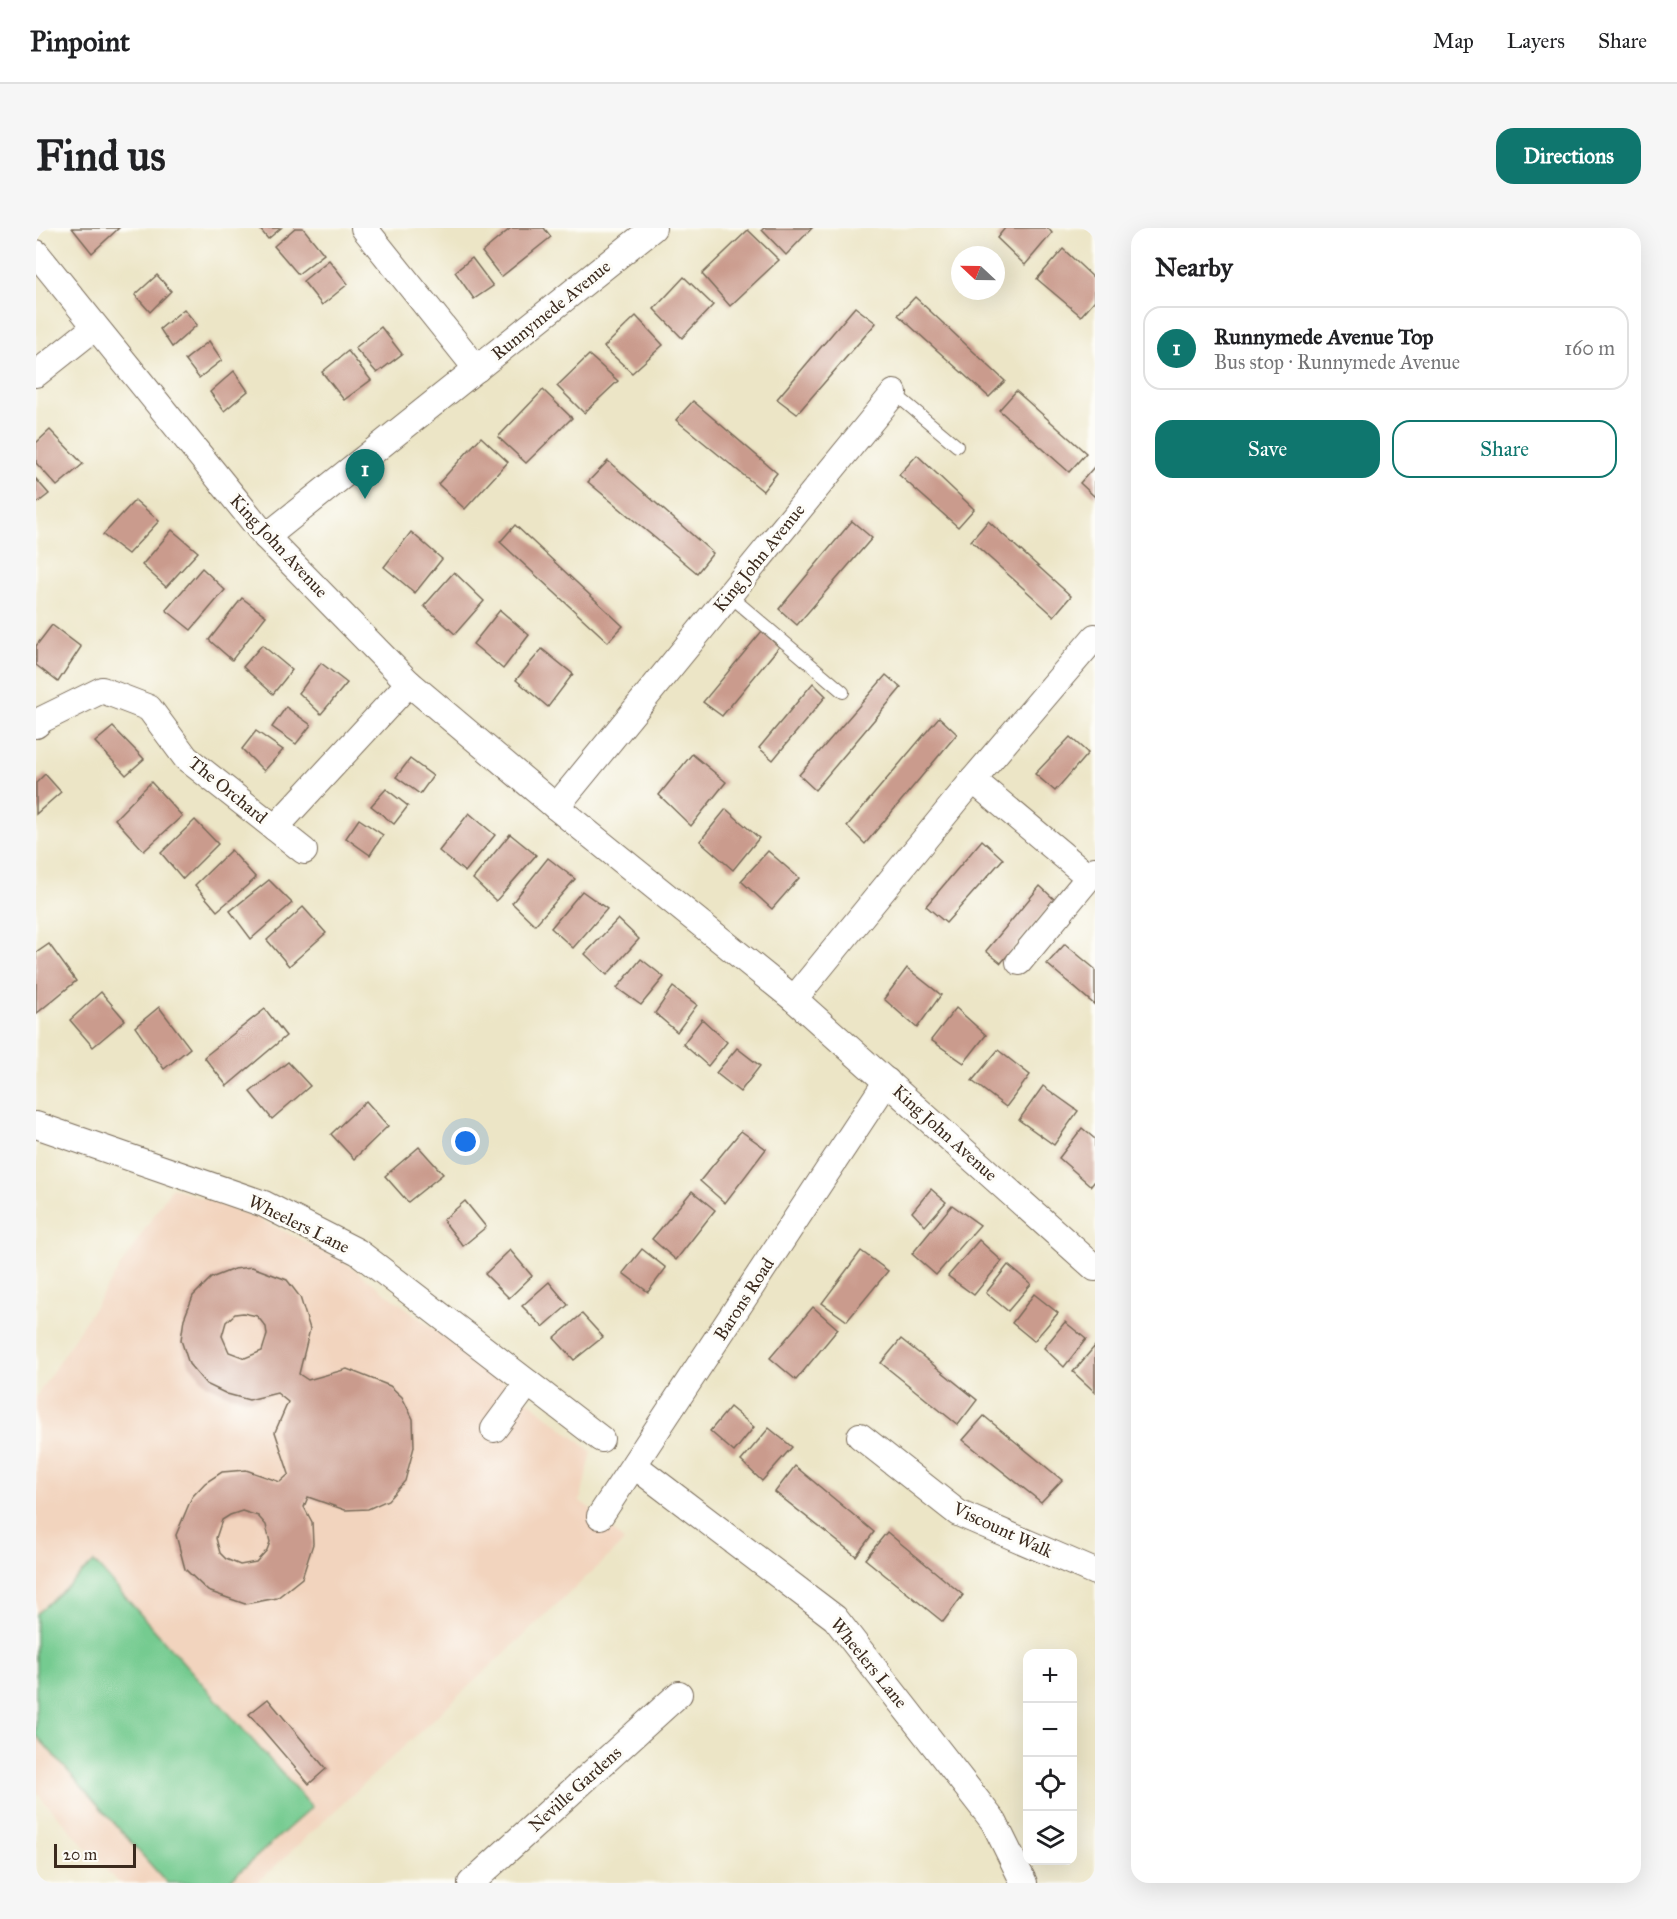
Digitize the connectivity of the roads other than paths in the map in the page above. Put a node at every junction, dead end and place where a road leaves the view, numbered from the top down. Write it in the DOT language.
graph roads {
  1 [pos="364,228"];
  2 [pos="652,228"];
  3 [pos="36,254"];
  4 [pos="94,328"];
  5 [pos="477,369"];
  6 [pos="36,374"];
  7 [pos="894,393"];
  8 [pos="957,446"];
  9 [pos="266,537"];
  10 [pos="729,595"];
  11 [pos="1095,637"];
  12 [pos="409,683"];
  13 [pos="843,692"];
  14 [pos="36,725"];
  15 [pos="973,780"];
  16 [pos="556,807"];
  17 [pos="275,828"];
  18 [pos="304,851"];
  19 [pos="1092,874"];
  20 [pos="1019,962"];
  21 [pos="794,999"];
  22 [pos="887,1081"];
  23 [pos="36,1125"];
  24 [pos="1095,1268"];
  25 [pos="528,1383"];
  26 [pos="494,1429"];
  27 [pos="860,1436"];
  28 [pos="601,1439"];
  29 [pos="635,1466"];
  30 [pos="600,1516"];
  31 [pos="1095,1572"];
  32 [pos="680,1694"];
  33 [pos="471,1883"];
  34 [pos="1024,1883"];
  1 -- 5 [label="street, Runnymede Avenue"];
  2 -- 5 [label="street, Runnymede Avenue"];
  3 -- 4 [label="street, King John Avenue"];
  4 -- 6 [label="street"];
  4 -- 9 [label="street, King John Avenue"];
  5 -- 9 [label="street, Runnymede Avenue"];
  7 -- 8 [label="lane"];
  7 -- 10 [label="street, King John Avenue"];
  9 -- 12 [label="street, King John Avenue"];
  10 -- 13 [label="lane"];
  10 -- 16 [label="street, King John Avenue"];
  11 -- 15 [label="street"];
  12 -- 16 [label="street, King John Avenue"];
  12 -- 17 [label="street, The Orchard"];
  14 -- 17 [label="street, The Orchard"];
  15 -- 19 [label="street"];
  15 -- 21 [label="street"];
  16 -- 21 [label="street, King John Avenue"];
  17 -- 18 [label="street, The Orchard"];
  19 -- 20 [label="street"];
  21 -- 22 [label="street, King John Avenue"];
  22 -- 24 [label="street, King John Avenue"];
  22 -- 29 [label="street, Barons Road"];
  23 -- 25 [label="street, Wheelers Lane"];
  25 -- 26 [label="street"];
  25 -- 28 [label="street, Wheelers Lane"];
  27 -- 31 [label="street, Viscount Walk"];
  29 -- 30 [label="street, Barons Road"];
  29 -- 34 [label="street, Wheelers Lane"];
  32 -- 33 [label="street, Neville Gardens"];
}
